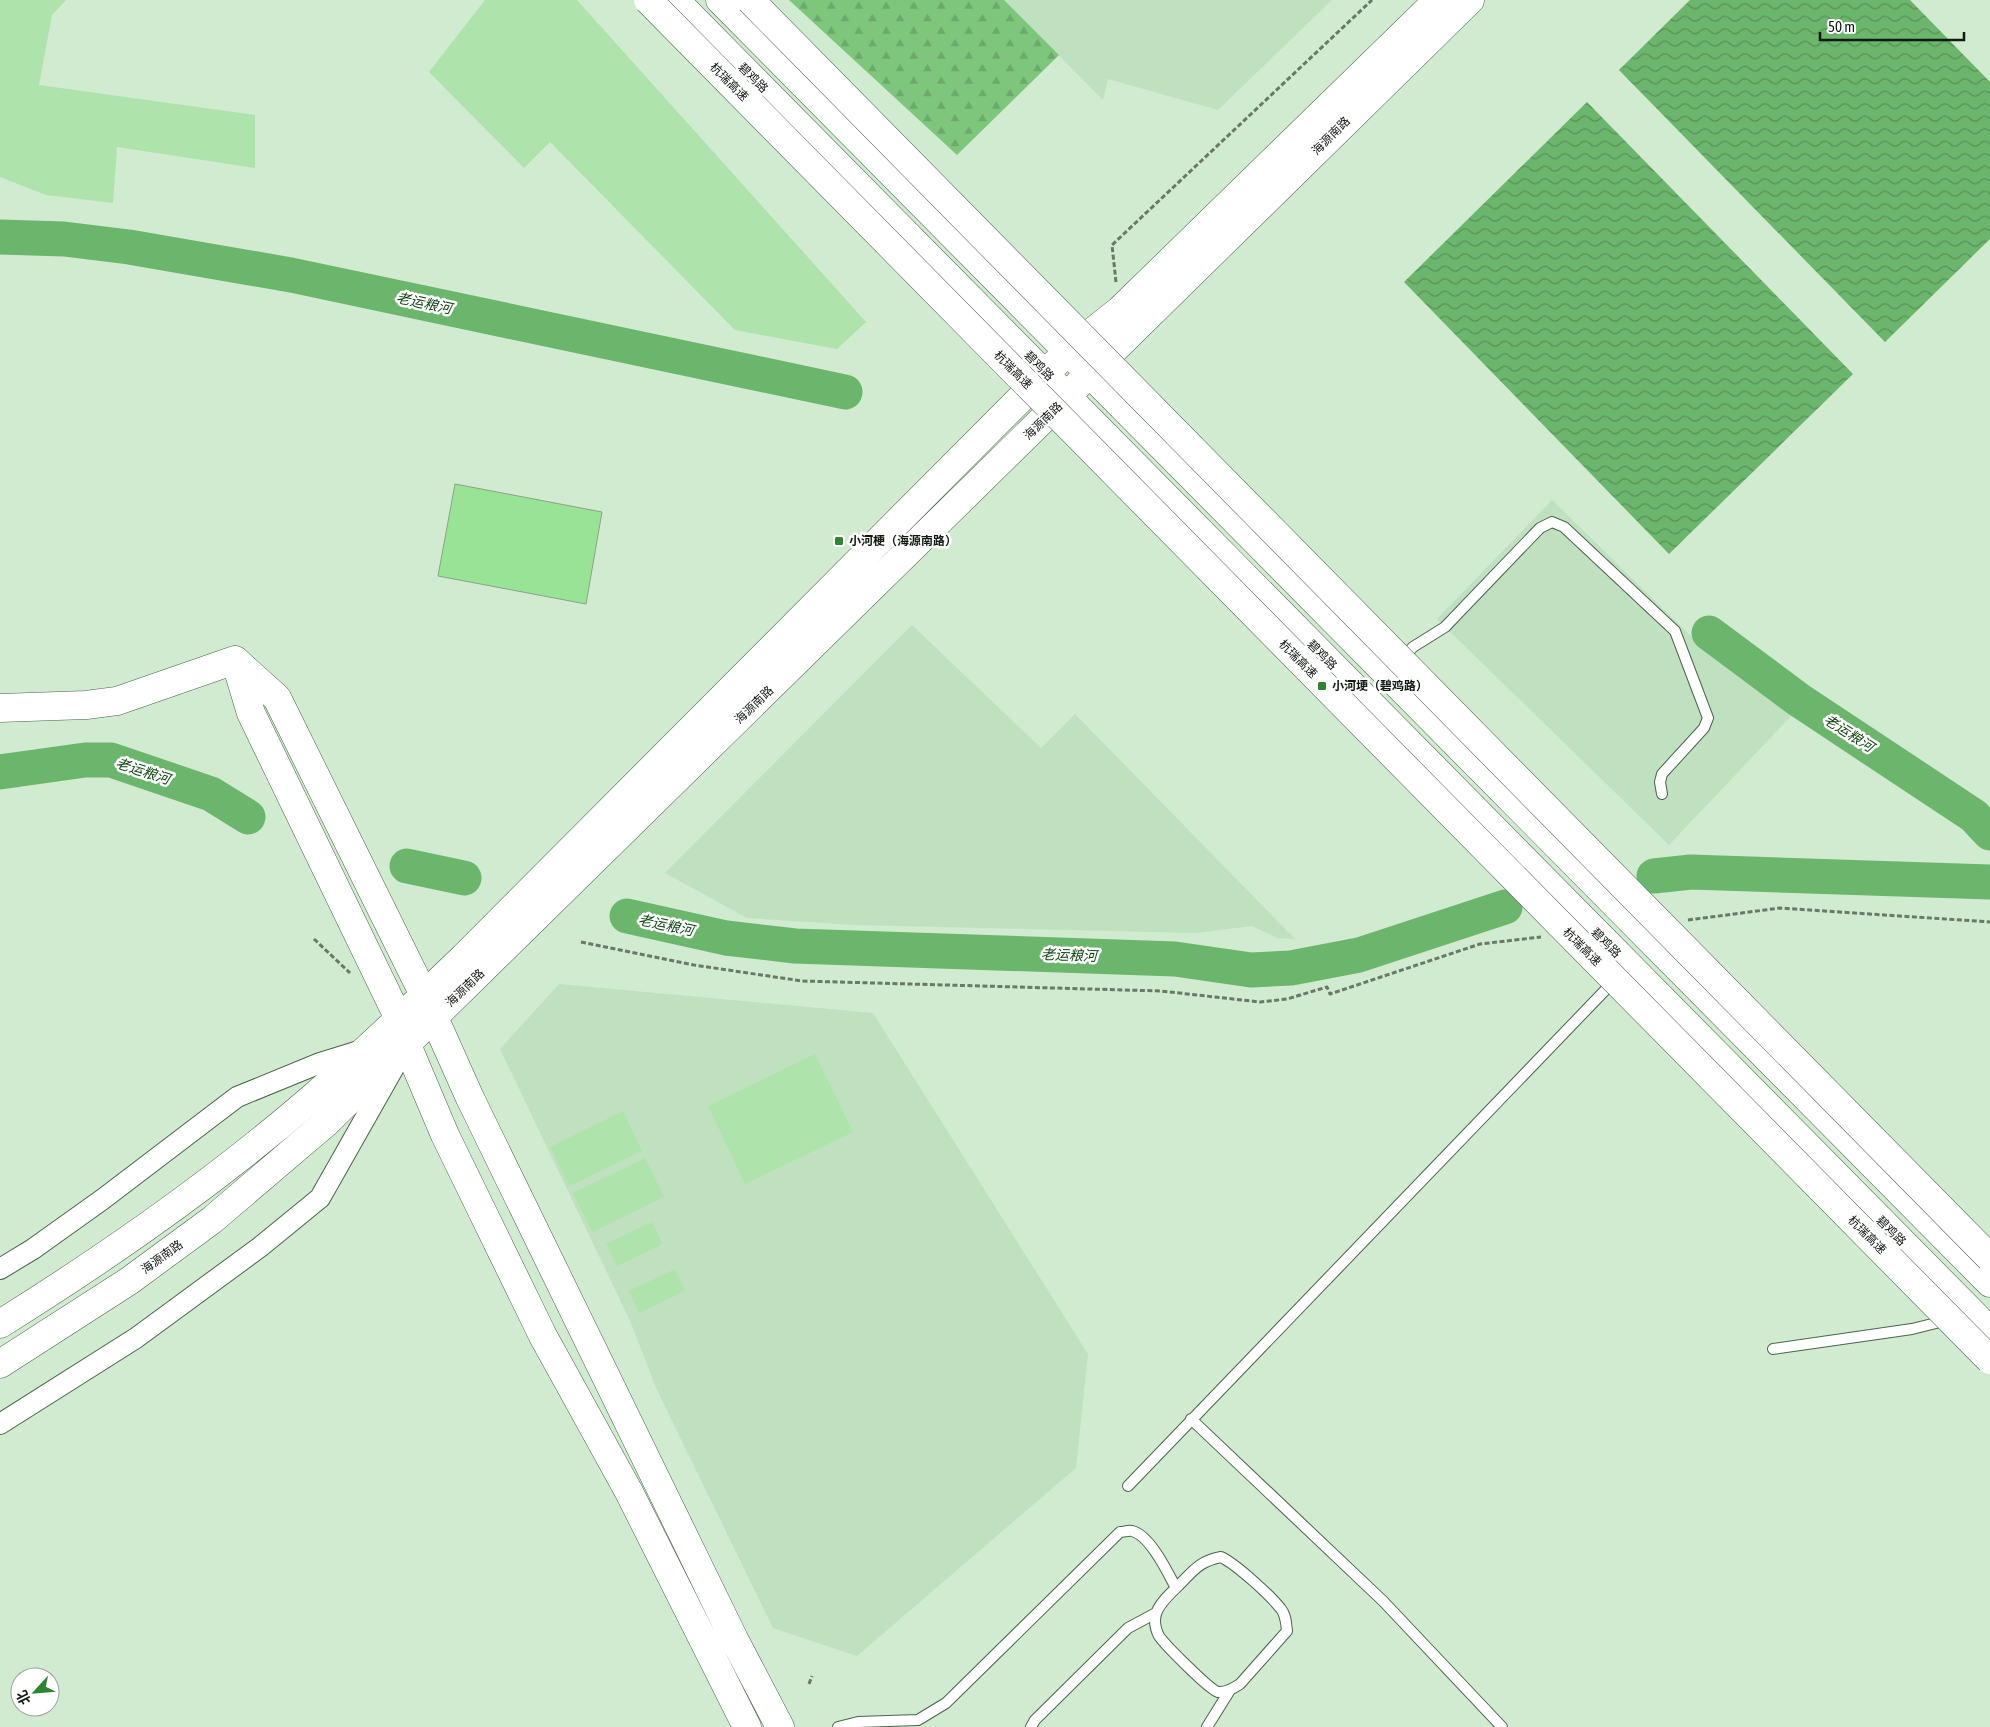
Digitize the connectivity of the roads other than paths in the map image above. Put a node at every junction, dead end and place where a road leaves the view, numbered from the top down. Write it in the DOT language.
graph roads {
  1 [pos="648,0"];
  2 [pos="675,0"];
  3 [pos="720,0"];
  4 [pos="750,0"];
  5 [pos="1438,0"];
  6 [pos="1470,0"];
  7 [pos="1067,352"];
  8 [pos="1046,373"];
  9 [pos="1089,374"];
  10 [pos="1068,396"];
  11 [pos="235,660"];
  12 [pos="1387,674"];
  13 [pos="0,708"];
  14 [pos="1662,794"];
  15 [pos="1651,915"];
  16 [pos="1629,966"];
  17 [pos="429,1007"];
  18 [pos="399,1019"];
  19 [pos="407,1045"];
  20 [pos="368,1048"];
  21 [pos="1990,1232"];
  22 [pos="0,1269"];
  23 [pos="1989,1274"];
  24 [pos="1981,1322"];
  25 [pos="0,1324"];
  26 [pos="1773,1349"];
  27 [pos="1990,1360"];
  28 [pos="0,1364"];
  29 [pos="1191,1419"];
  30 [pos="0,1424"];
  31 [pos="1128,1486"];
  32 [pos="1176,1588"];
  33 [pos="1156,1614"];
  34 [pos="1230,1690"];
  35 [pos="747,1727"];
  36 [pos="780,1727"];
  37 [pos="838,1727"];
  38 [pos="1031,1727"];
  39 [pos="1207,1727"];
  40 [pos="1502,1727"];
  1 -- 27 [label="main road, 杭瑞高速, bridge"];
  2 -- 8 [label="main road, 碧鸡路"];
  3 -- 7 [label="main road"];
  4 -- 15 [label="main road, bridge"];
  5 -- 7 [label="main road, 海源南路"];
  6 -- 9 [label="main road, 海源南路"];
  7 -- 8 [label="main road, 海源南路"];
  7 -- 9 [label="main road"];
  8 -- 10 [label="main road, 碧鸡路"];
  8 -- 17 [label="main road, 海源南路"];
  9 -- 10 [label="main road, 海源南路"];
  9 -- 12 [label="main road"];
  10 -- 16 [label="main road, 碧鸡路"];
  10 -- 17 [label="main road, 海源南路"];
  11 -- 13 [label="main road"];
  11 -- 17 [label="main road"];
  11 -- 18 [label="main road"];
  12 -- 14 [label="lane"];
  12 -- 23 [label="main road"];
  15 -- 21 [label="main road, bridge"];
  15 -- 23 [label="main road, bridge"];
  16 -- 24 [label="main road, 碧鸡路"];
  16 -- 29 [label="lane"];
  17 -- 18 [label="main road, 海源南路"];
  17 -- 19 [label="main road, 海源南路"];
  17 -- 36 [label="main road"];
  18 -- 19 [label="main road"];
  18 -- 20 [label="main road, 海源南路"];
  19 -- 28 [label="main road, 海源南路"];
  19 -- 30 [label="street"];
  19 -- 35 [label="main road"];
  20 -- 22 [label="street"];
  20 -- 25 [label="main road, 海源南路"];
  24 -- 26 [label="lane"];
  29 -- 31 [label="lane"];
  29 -- 40 [label="lane"];
  32 -- 33 [label="lane"];
  32 -- 34 [label="lane"];
  32 -- 37 [label="lane"];
  33 -- 34 [label="lane"];
  33 -- 38 [label="lane"];
  34 -- 39 [label="lane"];
}
